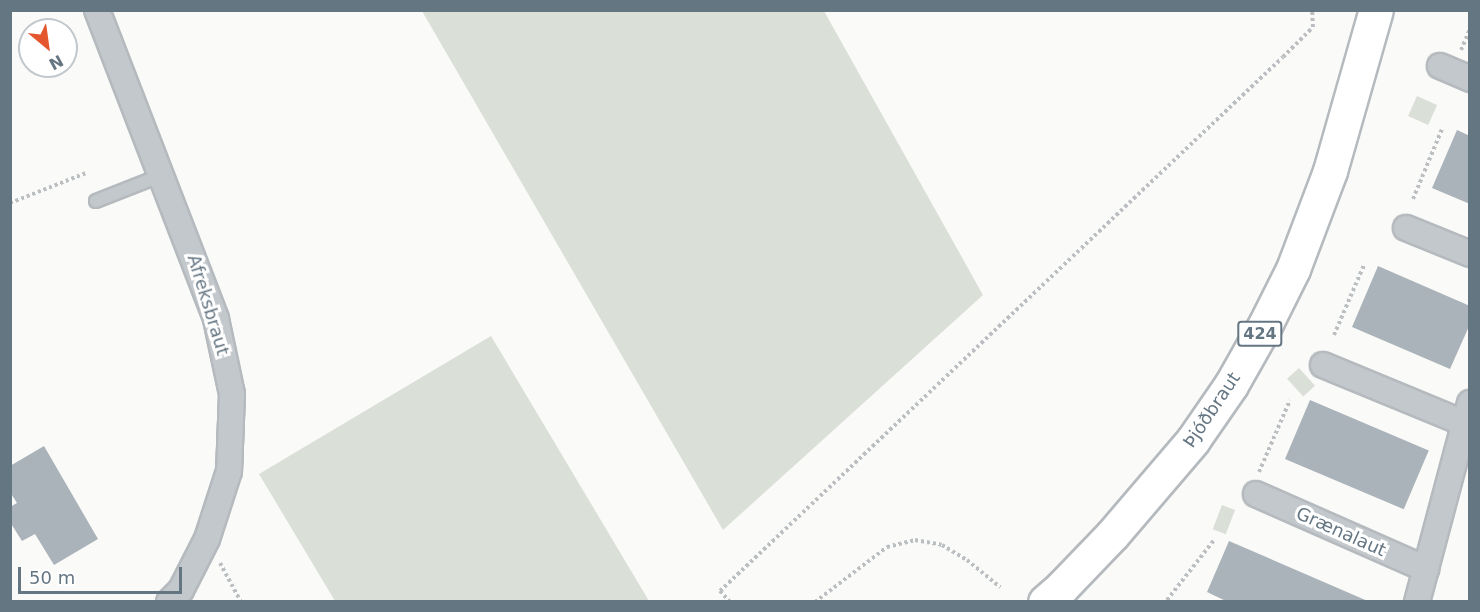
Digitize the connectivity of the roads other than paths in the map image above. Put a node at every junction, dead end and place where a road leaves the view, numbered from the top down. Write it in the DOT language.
graph roads {
  1 [pos="98,10"];
  2 [pos="1376,10"];
  3 [pos="1440,66"];
  4 [pos="1470,79"];
  5 [pos="162,174"];
  6 [pos="96,201"];
  7 [pos="1406,228"];
  8 [pos="1470,254"];
  9 [pos="1323,365"];
  10 [pos="1467,413"];
  11 [pos="1258,483"];
  12 [pos="1426,569"];
  13 [pos="169,602"];
  14 [pos="1045,602"];
  15 [pos="1417,602"];
  1 -- 5 [label="street, Afreksbraut"];
  2 -- 14 [label="main road, Þjóðbraut / 424"];
  3 -- 4 [label="street"];
  5 -- 6 [label="lane"];
  5 -- 13 [label="street, Afreksbraut"];
  7 -- 8 [label="street"];
  9 -- 10 [label="street"];
  10 -- 12 [label="street"];
  11 -- 12 [label="street, Grænalaut"];
  12 -- 15 [label="street"];
}
